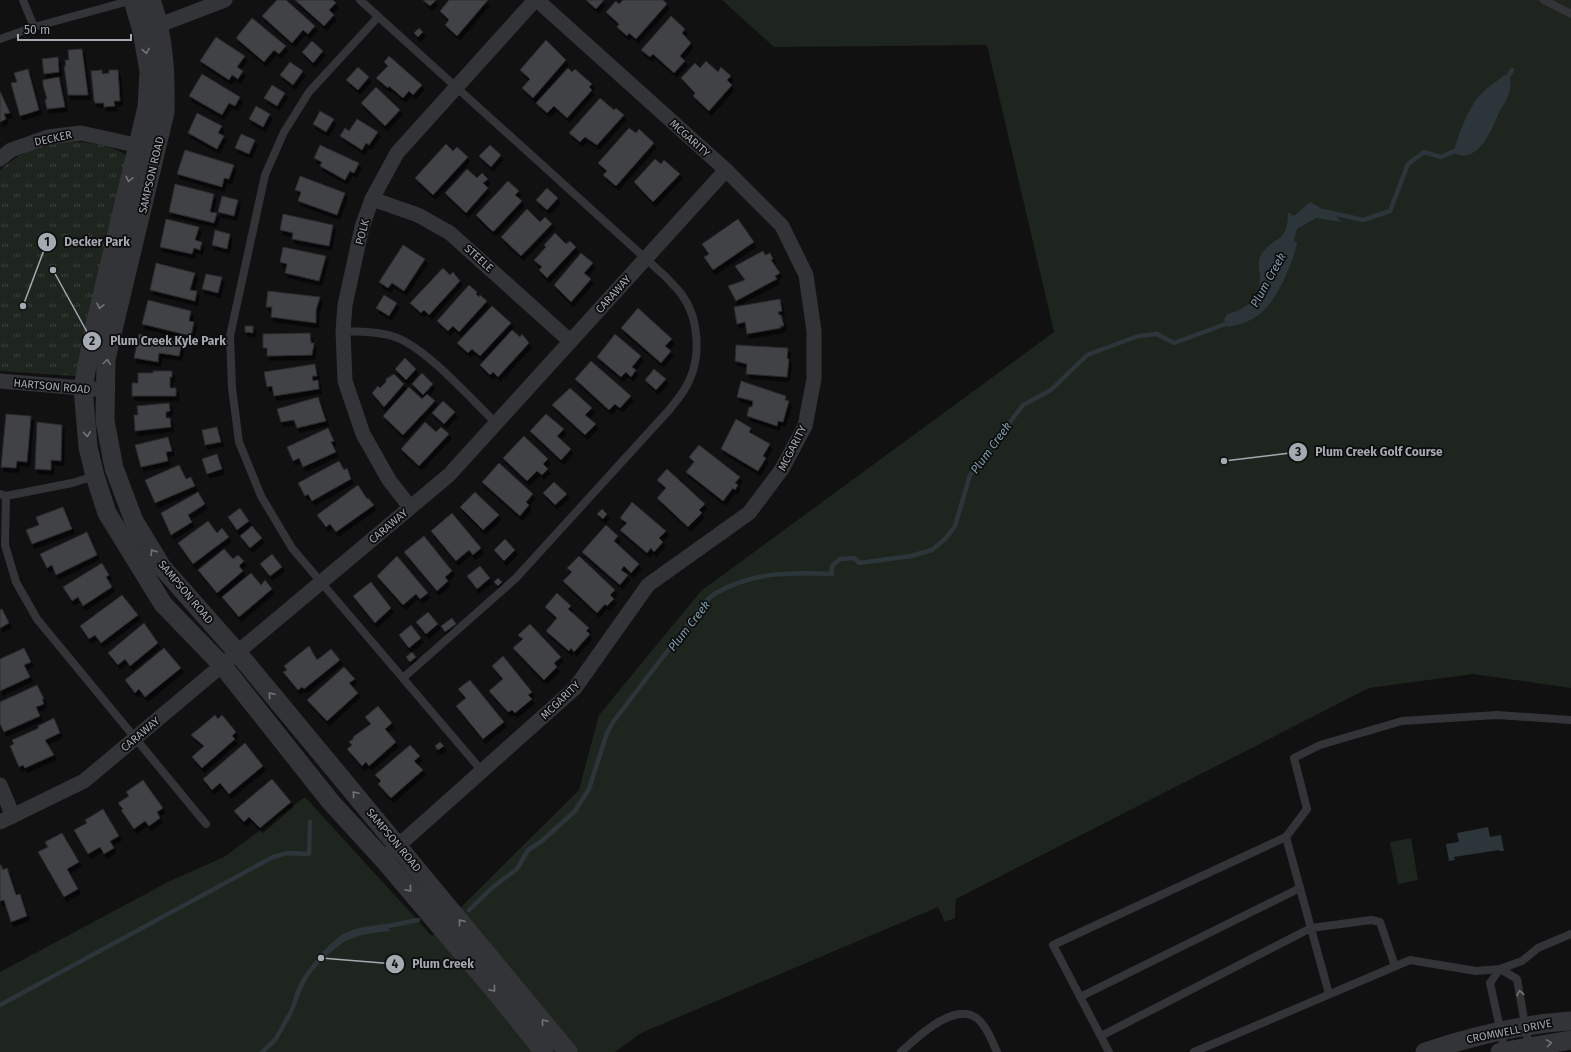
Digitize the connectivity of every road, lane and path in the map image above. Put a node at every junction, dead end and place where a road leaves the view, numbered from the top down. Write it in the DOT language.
graph roads {
  1 [pos="23,0"];
  2 [pos="133,0"];
  3 [pos="152,0"];
  4 [pos="225,0"];
  5 [pos="360,0"];
  6 [pos="536,0"];
  7 [pos="1544,0"];
  8 [pos="1571,14"];
  9 [pos="378,16"];
  10 [pos="160,25"];
  11 [pos="34,28"];
  12 [pos="142,31"];
  13 [pos="0,40"];
  14 [pos="456,87"];
  15 [pos="137,145"];
  16 [pos="158,149"];
  17 [pos="0,159"];
  18 [pos="726,170"];
  19 [pos="372,199"];
  20 [pos="645,259"];
  21 [pos="343,331"];
  22 [pos="570,341"];
  23 [pos="0,381"];
  24 [pos="83,388"];
  25 [pos="105,390"];
  26 [pos="496,423"];
  27 [pos="95,476"];
  28 [pos="3,495"];
  29 [pos="410,508"];
  30 [pos="321,582"];
  31 [pos="237,652"];
  32 [pos="222,665"];
  33 [pos="403,678"];
  34 [pos="1571,720"];
  35 [pos="135,738"];
  36 [pos="482,771"];
  37 [pos="0,785"];
  38 [pos="7,819"];
  39 [pos="206,824"];
  40 [pos="1286,837"];
  41 [pos="398,845"];
  42 [pos="384,860"];
  43 [pos="1300,888"];
  44 [pos="1311,928"];
  45 [pos="1571,934"];
  46 [pos="1395,966"];
  47 [pos="1500,969"];
  48 [pos="1329,994"];
  49 [pos="1080,997"];
  50 [pos="1571,1021"];
  51 [pos="1526,1026"];
  52 [pos="1500,1031"];
  53 [pos="1101,1036"];
  54 [pos="1571,1040"];
  55 [pos="1206,1049"];
  56 [pos="1512,1050"];
  57 [pos="544,1052"];
  58 [pos="568,1052"];
  59 [pos="900,1052"];
  60 [pos="998,1052"];
  61 [pos="1109,1052"];
  62 [pos="1194,1052"];
  63 [pos="1425,1052"];
  1 -- 11 [label="lane"];
  2 -- 11 [label="lane"];
  2 -- 12 [label="street, SAMPSON ROAD"];
  3 -- 10 [label="street, SAMPSON ROAD"];
  4 -- 10 [label="street"];
  5 -- 9 [label="lane"];
  6 -- 14 [label="street, POLK"];
  6 -- 18 [label="street, MCGARITY"];
  7 -- 8 [label="lane"];
  9 -- 14 [label="lane"];
  9 -- 30 [label="lane"];
  10 -- 12 [label="street"];
  10 -- 16 [label="street, SAMPSON ROAD"];
  11 -- 13 [label="lane"];
  12 -- 15 [label="street, SAMPSON ROAD, one-way"];
  14 -- 19 [label="street, POLK"];
  14 -- 20 [label="lane"];
  15 -- 16 [label="street, DECKER"];
  15 -- 17 [label="street, DECKER"];
  15 -- 24 [label="street, SAMPSON ROAD, one-way"];
  25 -- 16 [label="street, SAMPSON ROAD, one-way"];
  18 -- 20 [label="street, CARAWAY"];
  18 -- 36 [label="street, MCGARITY"];
  19 -- 21 [label="street, POLK"];
  19 -- 22 [label="street, STEELE"];
  20 -- 22 [label="street, CARAWAY"];
  20 -- 33 [label="lane"];
  21 -- 26 [label="lane"];
  21 -- 29 [label="street, POLK"];
  22 -- 26 [label="street, CARAWAY"];
  23 -- 24 [label="street, HARTSON ROAD"];
  24 -- 25 [label="street, HARTSON ROAD"];
  24 -- 27 [label="street, SAMPSON ROAD, one-way"];
  31 -- 25 [label="street, SAMPSON ROAD, one-way"];
  26 -- 29 [label="street, CARAWAY"];
  27 -- 28 [label="lane"];
  27 -- 32 [label="street, SAMPSON ROAD"];
  28 -- 35 [label="lane"];
  29 -- 30 [label="street, CARAWAY"];
  30 -- 31 [label="street, CARAWAY"];
  30 -- 33 [label="lane"];
  31 -- 32 [label="street, CARAWAY"];
  41 -- 31 [label="street, SAMPSON ROAD, one-way"];
  32 -- 35 [label="street, CARAWAY"];
  32 -- 42 [label="street, SAMPSON ROAD"];
  33 -- 36 [label="lane"];
  34 -- 40 [label="lane"];
  35 -- 38 [label="street, CARAWAY"];
  35 -- 39 [label="lane"];
  36 -- 41 [label="street, MCGARITY"];
  37 -- 38 [label="street"];
  40 -- 43 [label="lane"];
  40 -- 49 [label="lane"];
  41 -- 42 [label="street, MCGARITY"];
  58 -- 41 [label="street, SAMPSON ROAD, one-way"];
  42 -- 57 [label="street, SAMPSON ROAD, one-way"];
  43 -- 44 [label="lane"];
  43 -- 49 [label="lane"];
  44 -- 46 [label="lane"];
  44 -- 48 [label="lane"];
  44 -- 53 [label="lane"];
  45 -- 47 [label="lane"];
  46 -- 47 [label="lane"];
  46 -- 48 [label="lane"];
  51 -- 47 [label="lane, one-way"];
  47 -- 52 [label="lane"];
  48 -- 55 [label="lane"];
  49 -- 53 [label="lane"];
  50 -- 51 [label="street, CROMWELL DRIVE"];
  51 -- 52 [label="street, CROMWELL DRIVE"];
  51 -- 56 [label="lane"];
  52 -- 56 [label="lane"];
  52 -- 63 [label="street, CROMWELL DRIVE"];
  53 -- 61 [label="lane"];
  56 -- 54 [label="street, CROMWELL DRIVE, one-way"];
  55 -- 62 [label="lane"];
  59 -- 60 [label="lane"];
}
